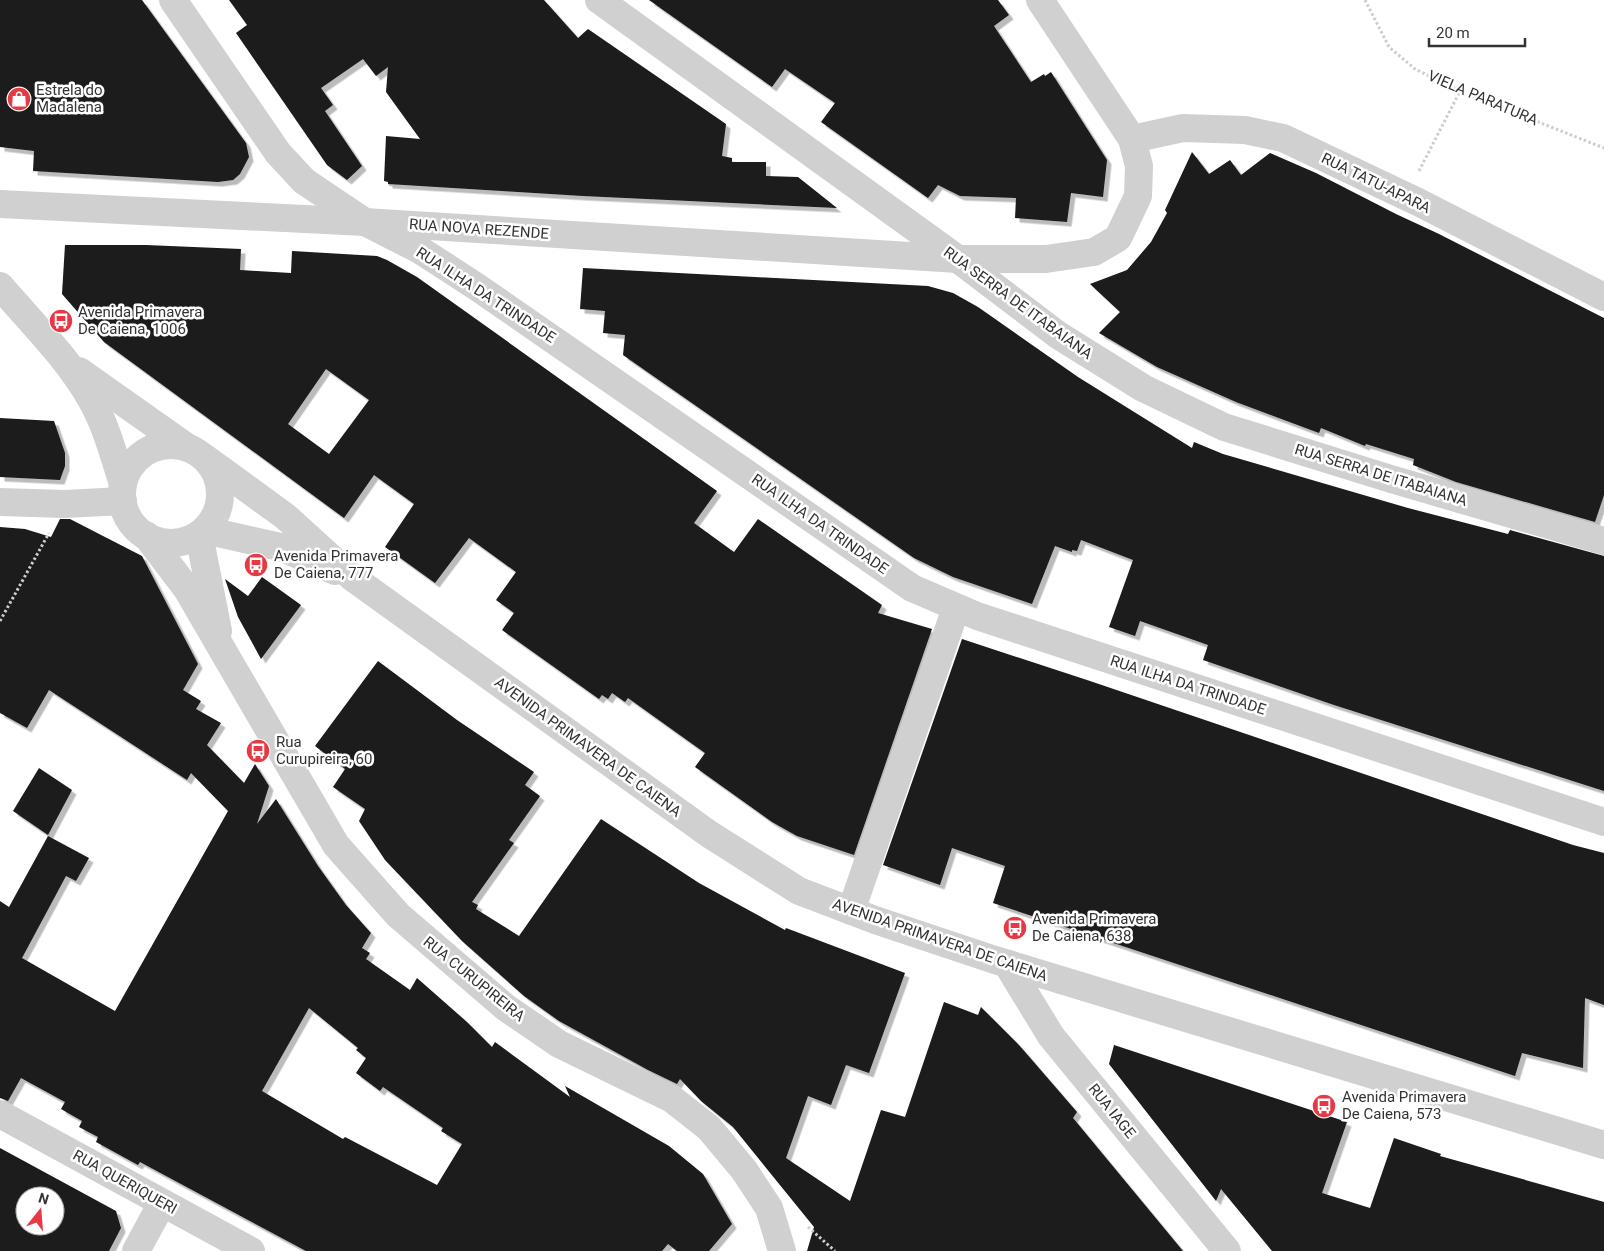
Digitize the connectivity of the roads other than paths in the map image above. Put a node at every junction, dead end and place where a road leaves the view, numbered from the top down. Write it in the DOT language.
graph roads {
  1 [pos="173,0"];
  2 [pos="599,0"];
  3 [pos="1040,0"];
  4 [pos="1132,139"];
  5 [pos="0,204"];
  6 [pos="365,222"];
  7 [pos="958,259"];
  8 [pos="0,286"];
  9 [pos="1604,297"];
  10 [pos="65,361"];
  11 [pos="197,453"];
  12 [pos="123,493"];
  13 [pos="0,502"];
  14 [pos="202,533"];
  15 [pos="146,535"];
  16 [pos="1604,541"];
  17 [pos="353,578"];
  18 [pos="956,608"];
  19 [pos="221,644"];
  20 [pos="1604,822"];
  21 [pos="852,911"];
  22 [pos="1007,964"];
  23 [pos="0,1114"];
  24 [pos="1604,1145"];
  25 [pos="162,1202"];
  26 [pos="136,1251"];
  27 [pos="251,1251"];
  28 [pos="782,1251"];
  29 [pos="1226,1251"];
  1 -- 6 [label="street, RUA ILHA DA TRINDADE"];
  2 -- 7 [label="street, RUA SERRA DE ITABAIANA"];
  3 -- 4 [label="street, RUA NOVA REZENDE"];
  4 -- 7 [label="street, RUA NOVA REZENDE"];
  4 -- 9 [label="street, RUA TATU-APARA"];
  5 -- 6 [label="street, RUA NOVA REZENDE"];
  6 -- 7 [label="street, RUA NOVA REZENDE"];
  6 -- 18 [label="street, RUA ILHA DA TRINDADE"];
  7 -- 16 [label="street, RUA SERRA DE ITABAIANA"];
  8 -- 10 [label="street, AVENIDA PRIMAVERA DE CAIENA"];
  10 -- 11 [label="street, AVENIDA PRIMAVERA DE CAIENA"];
  10 -- 12 [label="street, AVENIDA PRIMAVERA DE CAIENA"];
  11 -- 12 [label="street"];
  11 -- 14 [label="street"];
  11 -- 17 [label="street, AVENIDA PRIMAVERA DE CAIENA"];
  12 -- 13 [label="street"];
  12 -- 15 [label="street"];
  14 -- 15 [label="street"];
  14 -- 17 [label="street, AVENIDA PRIMAVERA DE CAIENA"];
  14 -- 19 [label="street, RUA CURUPIREIRA"];
  15 -- 19 [label="street, RUA CURUPIREIRA"];
  17 -- 21 [label="street, AVENIDA PRIMAVERA DE CAIENA"];
  18 -- 20 [label="street, RUA ILHA DA TRINDADE"];
  18 -- 21 [label="street"];
  19 -- 28 [label="street, RUA CURUPIREIRA"];
  21 -- 22 [label="street, AVENIDA PRIMAVERA DE CAIENA"];
  22 -- 24 [label="street, AVENIDA PRIMAVERA DE CAIENA"];
  22 -- 29 [label="street, RUA IAGE"];
  23 -- 25 [label="street, RUA QUERIQUERI"];
  25 -- 26 [label="street"];
  25 -- 27 [label="street, RUA QUERIQUERI"];
}
